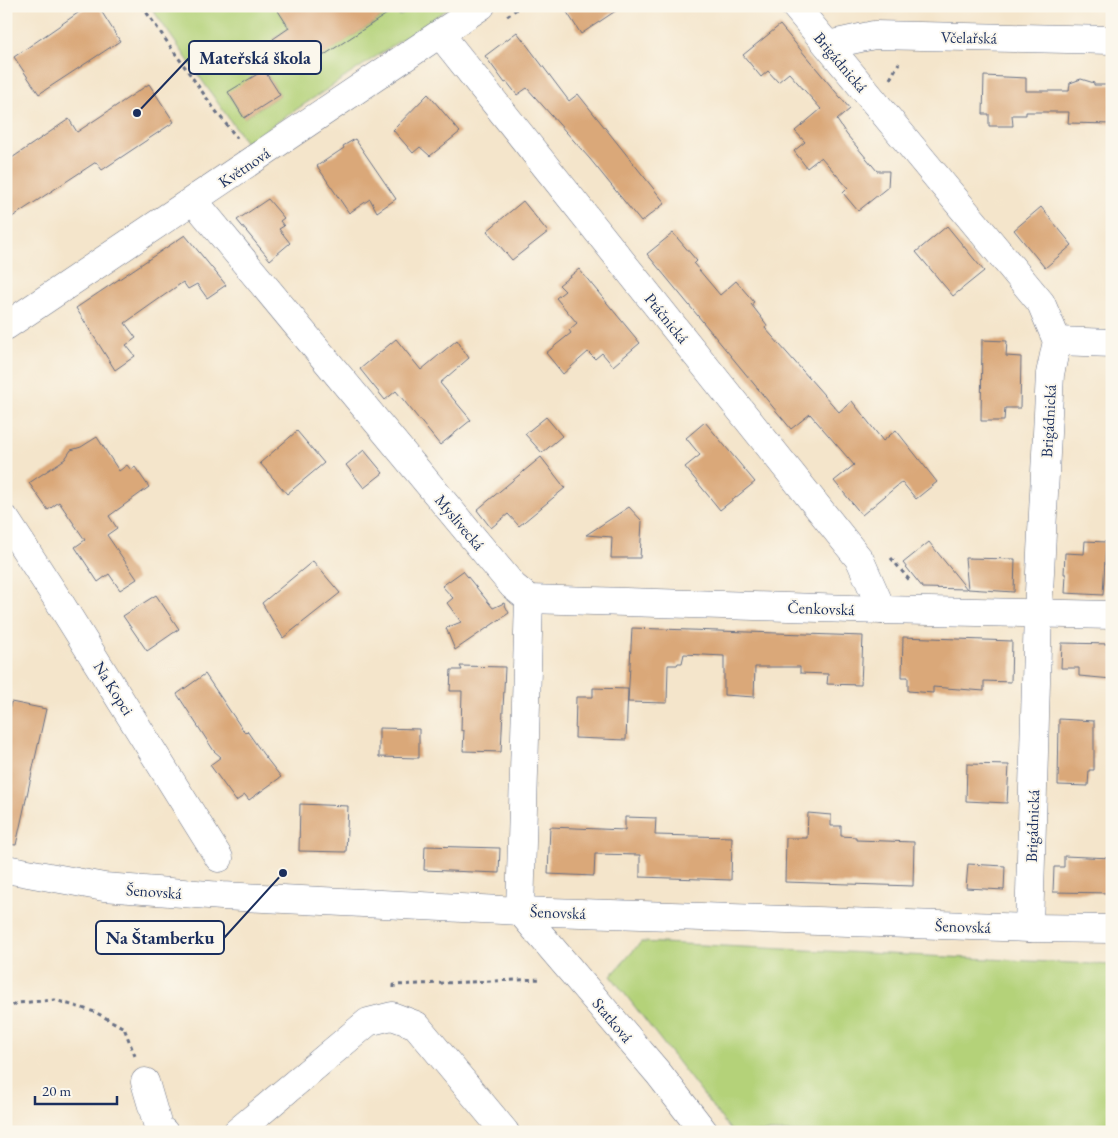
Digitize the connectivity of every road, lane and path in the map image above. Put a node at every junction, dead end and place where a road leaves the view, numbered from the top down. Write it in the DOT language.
graph roads {
  1 [pos="142,6"];
  2 [pos="481,6"];
  3 [pos="795,6"];
  4 [pos="440,34"];
  5 [pos="1112,40"];
  6 [pos="828,45"];
  7 [pos="254,160"];
  8 [pos="194,201"];
  9 [pos="6,326"];
  10 [pos="1057,340"];
  11 [pos="1112,343"];
  12 [pos="6,520"];
  13 [pos="888,554"];
  14 [pos="913,584"];
  15 [pos="529,600"];
  16 [pos="882,610"];
  17 [pos="1038,612"];
  18 [pos="1112,615"];
  19 [pos="219,858"];
  20 [pos="6,869"];
  21 [pos="520,911"];
  22 [pos="1029,928"];
  23 [pos="1112,929"];
  24 [pos="537,980"];
  25 [pos="6,1010"];
  26 [pos="392,1016"];
  27 [pos="145,1082"];
  28 [pos="159,1131"];
  29 [pos="237,1132"];
  30 [pos="505,1132"];
  31 [pos="704,1132"];
  1 -- 7 [label="path"];
  2 -- 4 [label="street, Květnová"];
  3 -- 6 [label="street, Brigádnická"];
  4 -- 7 [label="street, Květnová"];
  4 -- 16 [label="street, Ptáčnická"];
  5 -- 6 [label="street, Včelařská"];
  6 -- 10 [label="street, Brigádnická"];
  7 -- 8 [label="street, Květnová"];
  8 -- 9 [label="street, Květnová"];
  8 -- 15 [label="street, Myslivecká"];
  10 -- 11 [label="street"];
  10 -- 17 [label="street, Brigádnická"];
  12 -- 19 [label="street, Na Kopci"];
  13 -- 14 [label="path"];
  15 -- 16 [label="street, Čenkovská"];
  15 -- 21 [label="street"];
  16 -- 17 [label="street, Čenkovská"];
  17 -- 18 [label="street, Čenkovská"];
  17 -- 22 [label="street, Brigádnická"];
  20 -- 21 [label="street, Šenovská"];
  21 -- 22 [label="street, Šenovská"];
  21 -- 31 [label="street, Statková"];
  22 -- 23 [label="street, Šenovská"];
  24 -- 26 [label="path"];
  25 -- 27 [label="path"];
  26 -- 29 [label="street"];
  26 -- 30 [label="street"];
  27 -- 28 [label="street"];
}
